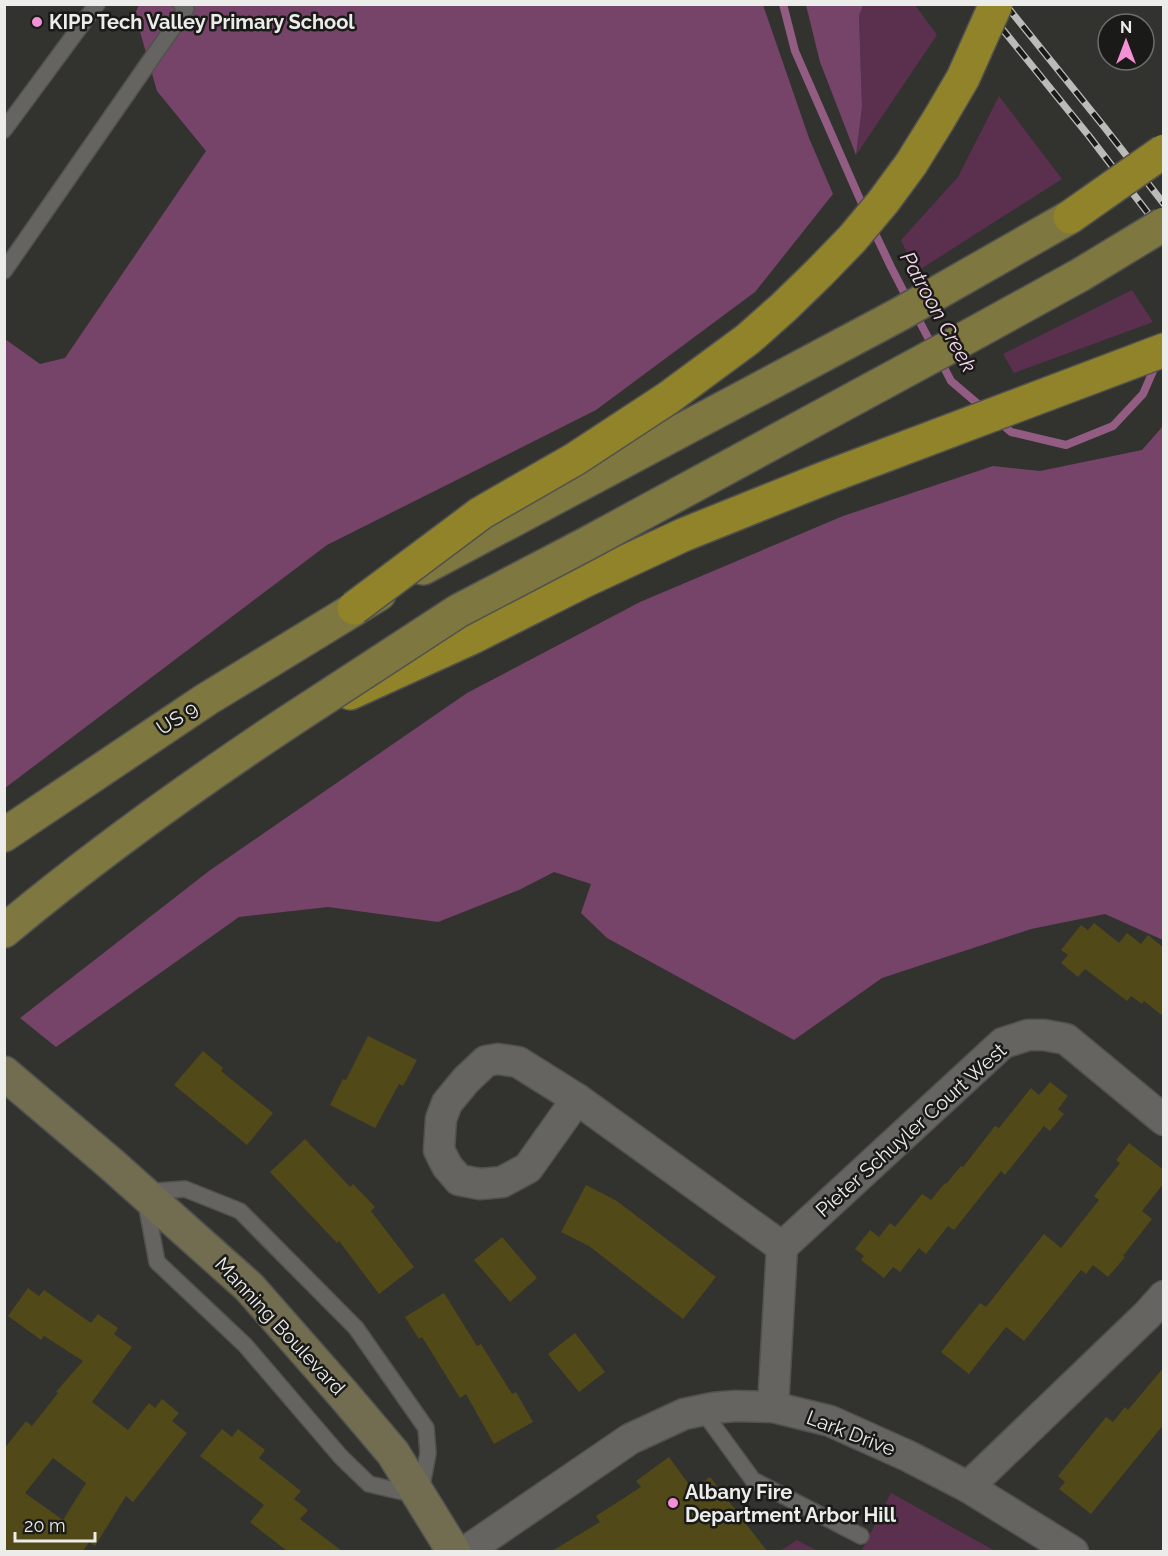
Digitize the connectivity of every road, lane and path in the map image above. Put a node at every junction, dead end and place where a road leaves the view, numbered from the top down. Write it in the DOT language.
graph roads {
  1 [pos="97,4"];
  2 [pos="181,4"];
  3 [pos="996,4"];
  4 [pos="4,130"];
  5 [pos="1164,152"];
  6 [pos="1164,169"];
  7 [pos="1070,218"];
  8 [pos="1164,224"];
  9 [pos="4,271"];
  10 [pos="1164,350"];
  11 [pos="354,609"];
  12 [pos="288,722"];
  13 [pos="4,835"];
  14 [pos="4,931"];
  15 [pos="9,1084"];
  16 [pos="578,1100"];
  17 [pos="1164,1120"];
  18 [pos="144,1192"];
  19 [pos="782,1247"];
  20 [pos="1164,1296"];
  21 [pos="773,1407"];
  22 [pos="702,1410"];
  23 [pos="968,1486"];
  24 [pos="420,1496"];
  25 [pos="861,1536"];
  26 [pos="454,1551"];
  27 [pos="465,1551"];
  28 [pos="1073,1551"];
  1 -- 4 [label="lane"];
  2 -- 9 [label="lane"];
  3 -- 11 [label="highway, bridge"];
  5 -- 7 [label="highway, bridge"];
  6 -- 7 [label="main road, US 9, bridge"];
  7 -- 11 [label="main road, US 9, bridge"];
  8 -- 12 [label="main road, bridge"];
  10 -- 12 [label="highway, bridge"];
  11 -- 13 [label="main road, US 9 / US 9"];
  12 -- 14 [label="main road"];
  15 -- 18 [label="street, Manning Boulevard"];
  16 -- 16 [label="street"];
  16 -- 19 [label="street"];
  17 -- 19 [label="street, Pieter Schuyler Court West"];
  18 -- 24 [label="street, Manning Boulevard"];
  18 -- 24 [label="lane"];
  18 -- 24 [label="lane"];
  19 -- 21 [label="street"];
  20 -- 23 [label="street"];
  21 -- 22 [label="street, Lark Drive"];
  21 -- 23 [label="street, Lark Drive"];
  22 -- 25 [label="lane"];
  22 -- 27 [label="street, Lark Drive"];
  23 -- 28 [label="street, Lark Drive"];
  24 -- 26 [label="street, Manning Boulevard"];
}
